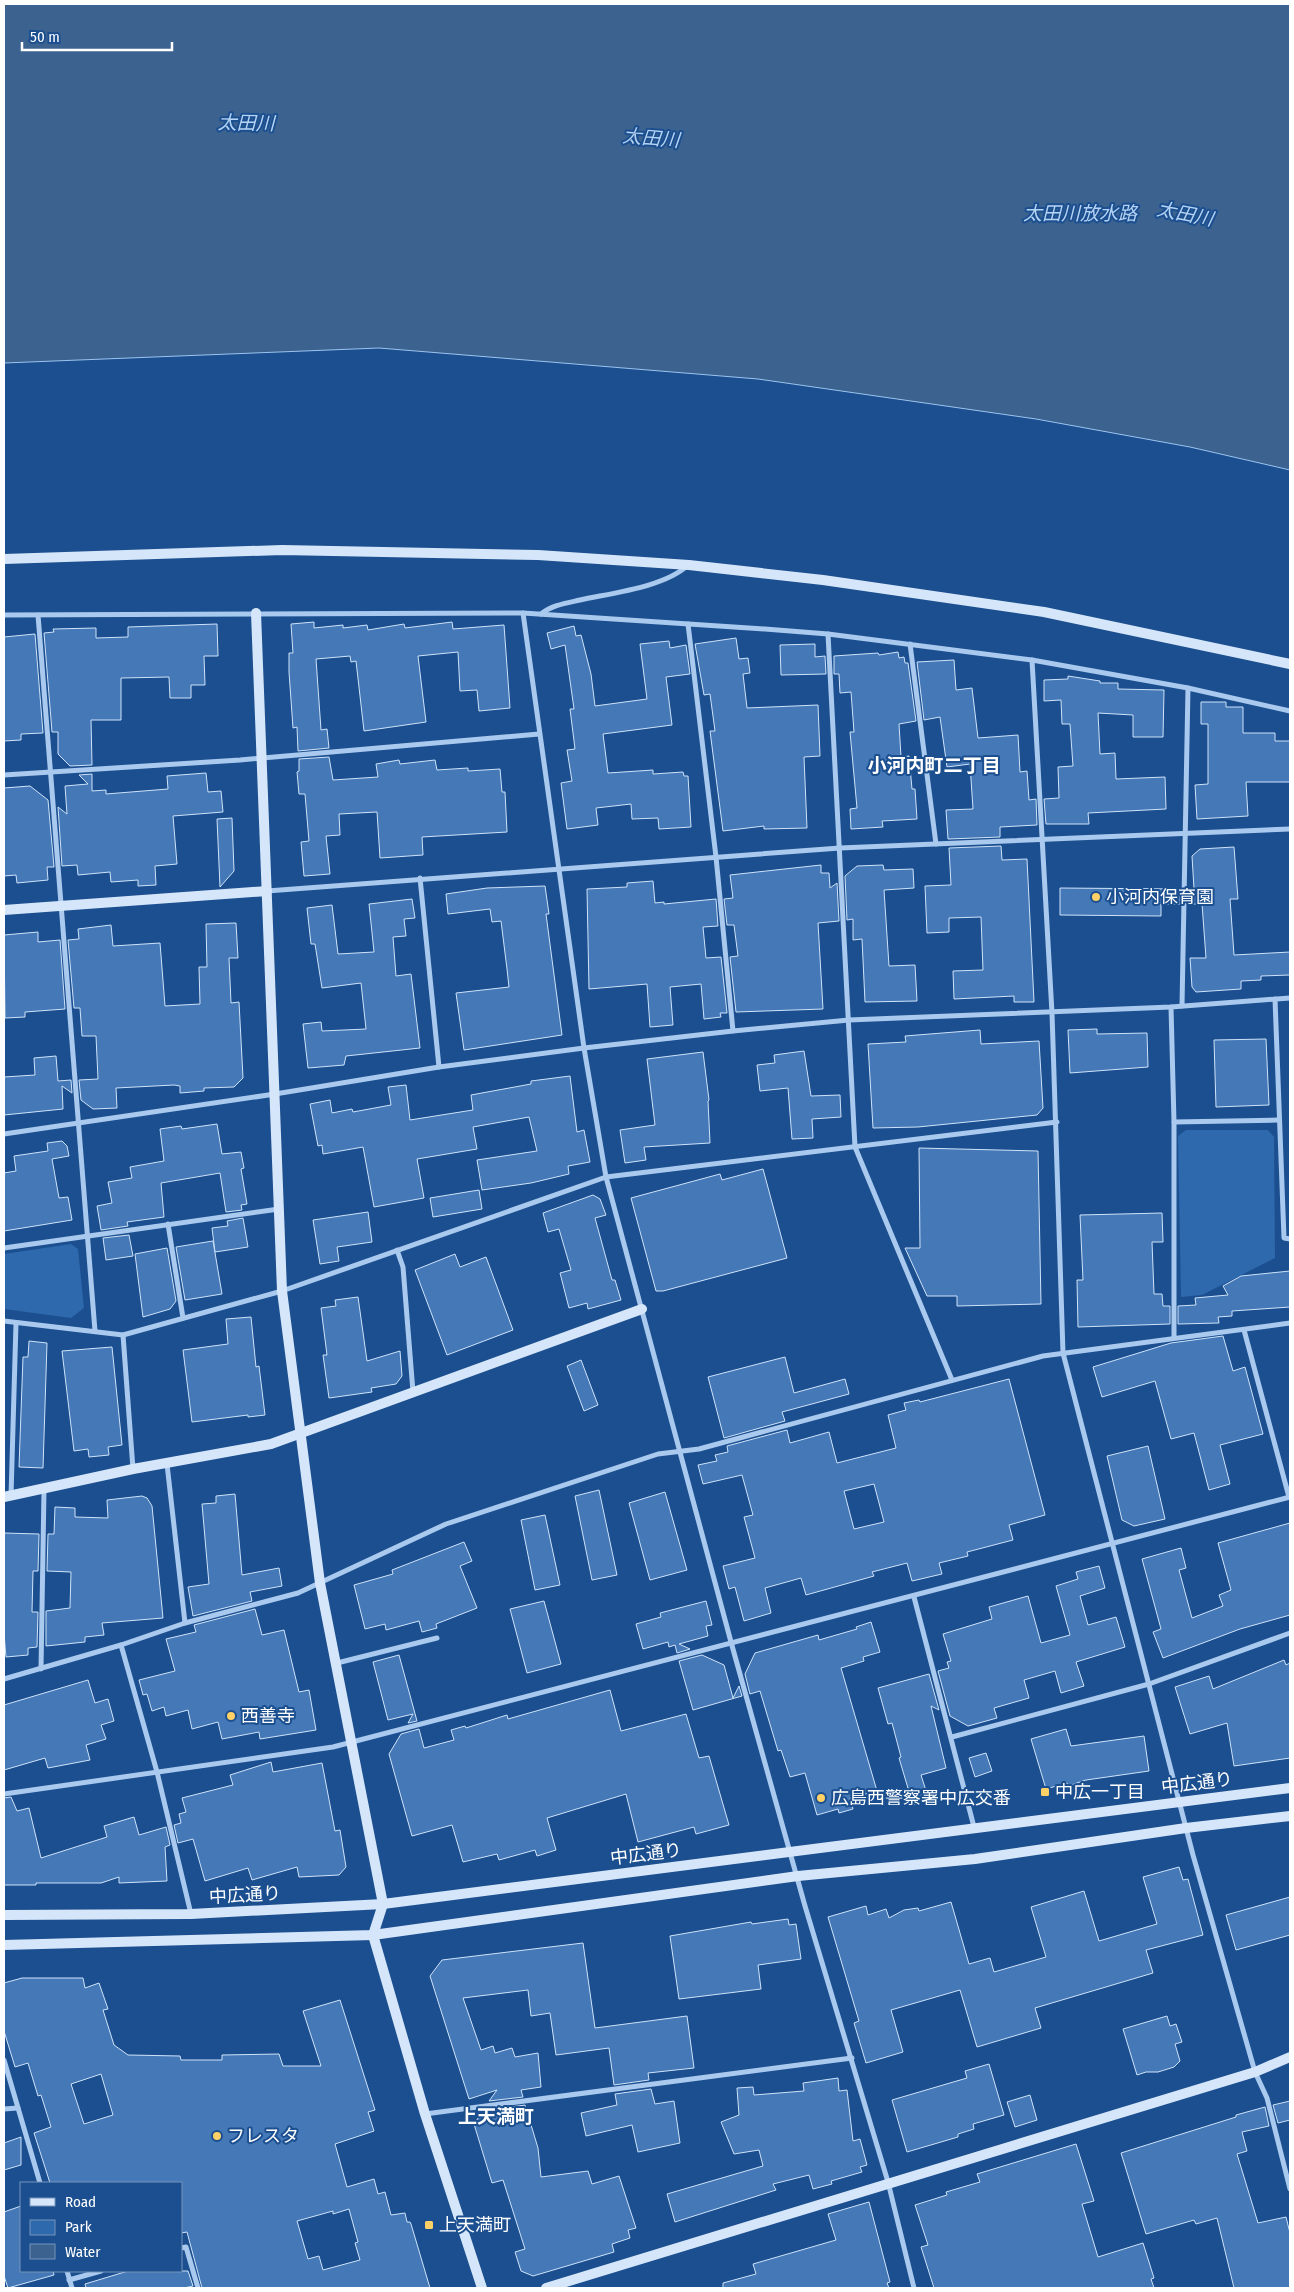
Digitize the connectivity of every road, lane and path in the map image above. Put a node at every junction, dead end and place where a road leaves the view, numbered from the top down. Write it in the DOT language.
graph roads {
  1 [pos="4,559"];
  2 [pos="689,565"];
  3 [pos="523,612"];
  4 [pos="256,613"];
  5 [pos="541,614"];
  6 [pos="4,615"];
  7 [pos="38,615"];
  8 [pos="688,624"];
  9 [pos="828,634"];
  10 [pos="910,644"];
  11 [pos="1032,660"];
  12 [pos="1290,664"];
  13 [pos="1188,688"];
  14 [pos="1290,711"];
  15 [pos="539,734"];
  16 [pos="262,758"];
  17 [pos="49,772"];
  18 [pos="4,775"];
  19 [pos="1290,829"];
  20 [pos="1185,833"];
  21 [pos="1044,839"];
  22 [pos="936,844"];
  23 [pos="840,848"];
  24 [pos="716,857"];
  25 [pos="560,869"];
  26 [pos="420,878"];
  27 [pos="267,891"];
  28 [pos="61,906"];
  29 [pos="4,910"];
  30 [pos="1290,998"];
  31 [pos="1275,999"];
  32 [pos="1182,1006"];
  33 [pos="1171,1007"];
  34 [pos="1052,1013"];
  35 [pos="848,1020"];
  36 [pos="733,1031"];
  37 [pos="584,1048"];
  38 [pos="439,1068"];
  39 [pos="275,1094"];
  40 [pos="1279,1120"];
  41 [pos="1057,1122"];
  42 [pos="1174,1122"];
  43 [pos="79,1123"];
  44 [pos="4,1134"];
  45 [pos="855,1147"];
  46 [pos="606,1177"];
  47 [pos="279,1209"];
  48 [pos="168,1224"];
  49 [pos="86,1237"];
  50 [pos="1290,1239"];
  51 [pos="4,1248"];
  52 [pos="397,1250"];
  53 [pos="282,1291"];
  54 [pos="642,1308"];
  55 [pos="183,1318"];
  56 [pos="4,1321"];
  57 [pos="16,1323"];
  58 [pos="1290,1323"];
  59 [pos="95,1330"];
  60 [pos="1244,1330"];
  61 [pos="123,1335"];
  62 [pos="1174,1338"];
  63 [pos="1063,1353"];
  64 [pos="952,1380"];
  65 [pos="413,1392"];
  66 [pos="302,1433"];
  67 [pos="679,1451"];
  68 [pos="167,1464"];
  69 [pos="134,1469"];
  70 [pos="44,1490"];
  71 [pos="8,1496"];
  72 [pos="1289,1497"];
  73 [pos="1114,1544"];
  74 [pos="320,1583"];
  75 [pos="914,1597"];
  76 [pos="185,1623"];
  77 [pos="1290,1633"];
  78 [pos="437,1638"];
  79 [pos="731,1642"];
  80 [pos="121,1645"];
  81 [pos="337,1663"];
  82 [pos="41,1668"];
  83 [pos="4,1679"];
  84 [pos="1149,1684"];
  85 [pos="952,1737"];
  86 [pos="352,1742"];
  87 [pos="156,1772"];
  88 [pos="1290,1788"];
  89 [pos="4,1794"];
  90 [pos="1179,1802"];
  91 [pos="1290,1816"];
  92 [pos="974,1827"];
  93 [pos="1186,1828"];
  94 [pos="790,1852"];
  95 [pos="798,1876"];
  96 [pos="383,1904"];
  97 [pos="191,1914"];
  98 [pos="4,1915"];
  99 [pos="373,1935"];
  100 [pos="4,1945"];
  101 [pos="1290,2057"];
  102 [pos="852,2058"];
  103 [pos="4,2060"];
  104 [pos="1255,2072"];
  105 [pos="4,2108"];
  106 [pos="18,2108"];
  107 [pos="425,2114"];
  108 [pos="40,2182"];
  109 [pos="888,2182"];
  110 [pos="1290,2189"];
  111 [pos="182,2248"];
  112 [pos="67,2272"];
  113 [pos="97,2272"];
  114 [pos="69,2280"];
  115 [pos="72,2288"];
  116 [pos="198,2288"];
  117 [pos="482,2288"];
  118 [pos="546,2288"];
  119 [pos="914,2288"];
  1 -- 2 [label="street"];
  2 -- 5 [label="street"];
  2 -- 12 [label="street"];
  3 -- 4 [label="street"];
  3 -- 5 [label="street"];
  3 -- 15 [label="street"];
  4 -- 7 [label="street"];
  4 -- 16 [label="street"];
  5 -- 8 [label="street"];
  6 -- 7 [label="street"];
  7 -- 17 [label="street"];
  8 -- 9 [label="street"];
  8 -- 24 [label="street"];
  9 -- 10 [label="street"];
  9 -- 23 [label="street"];
  10 -- 11 [label="street"];
  10 -- 22 [label="street"];
  11 -- 13 [label="street"];
  11 -- 21 [label="street"];
  13 -- 14 [label="street"];
  13 -- 20 [label="street"];
  15 -- 16 [label="street"];
  15 -- 25 [label="street"];
  16 -- 17 [label="street"];
  16 -- 27 [label="street"];
  17 -- 18 [label="street"];
  17 -- 28 [label="street"];
  19 -- 20 [label="street"];
  20 -- 21 [label="street"];
  20 -- 32 [label="street"];
  21 -- 22 [label="street"];
  21 -- 34 [label="street"];
  22 -- 23 [label="street"];
  23 -- 24 [label="street"];
  23 -- 35 [label="street"];
  24 -- 25 [label="street"];
  24 -- 36 [label="street"];
  25 -- 26 [label="street"];
  25 -- 37 [label="street"];
  26 -- 27 [label="street"];
  26 -- 38 [label="street"];
  27 -- 28 [label="street"];
  27 -- 39 [label="street"];
  28 -- 29 [label="street"];
  28 -- 43 [label="street"];
  30 -- 31 [label="street"];
  31 -- 32 [label="street"];
  31 -- 40 [label="street"];
  32 -- 33 [label="street"];
  33 -- 34 [label="street"];
  33 -- 42 [label="street"];
  34 -- 35 [label="street"];
  34 -- 41 [label="street"];
  35 -- 36 [label="street"];
  35 -- 45 [label="street"];
  36 -- 37 [label="street"];
  37 -- 38 [label="street"];
  37 -- 46 [label="street"];
  38 -- 39 [label="street"];
  39 -- 43 [label="street"];
  39 -- 47 [label="street"];
  40 -- 42 [label="street"];
  40 -- 50 [label="street"];
  41 -- 45 [label="street"];
  41 -- 63 [label="street"];
  42 -- 62 [label="street"];
  43 -- 44 [label="street"];
  43 -- 49 [label="street"];
  45 -- 46 [label="street"];
  45 -- 64 [label="street"];
  46 -- 52 [label="street"];
  46 -- 54 [label="street"];
  47 -- 48 [label="street"];
  47 -- 53 [label="street"];
  48 -- 49 [label="street"];
  48 -- 55 [label="street"];
  49 -- 51 [label="street"];
  49 -- 59 [label="street"];
  52 -- 53 [label="street"];
  52 -- 65 [label="street"];
  53 -- 55 [label="street"];
  53 -- 66 [label="street"];
  54 -- 65 [label="street"];
  54 -- 67 [label="street"];
  55 -- 61 [label="street"];
  56 -- 57 [label="street"];
  57 -- 59 [label="street"];
  57 -- 71 [label="street"];
  58 -- 60 [label="street"];
  59 -- 61 [label="street"];
  60 -- 62 [label="street"];
  60 -- 72 [label="street"];
  61 -- 69 [label="street"];
  62 -- 63 [label="street"];
  63 -- 64 [label="street"];
  63 -- 73 [label="street"];
  64 -- 67 [label="street"];
  65 -- 66 [label="street"];
  66 -- 68 [label="street"];
  66 -- 74 [label="street"];
  67 -- 74 [label="street"];
  67 -- 79 [label="street"];
  68 -- 69 [label="street"];
  68 -- 76 [label="street"];
  69 -- 70 [label="street"];
  70 -- 71 [label="street"];
  70 -- 82 [label="street"];
  72 -- 73 [label="street"];
  73 -- 75 [label="street"];
  73 -- 84 [label="street"];
  74 -- 76 [label="street"];
  74 -- 81 [label="street"];
  75 -- 79 [label="street"];
  75 -- 85 [label="street"];
  76 -- 80 [label="street"];
  77 -- 84 [label="street"];
  78 -- 81 [label="street"];
  79 -- 86 [label="street"];
  79 -- 94 [label="street"];
  80 -- 82 [label="street"];
  80 -- 87 [label="street"];
  81 -- 86 [label="street"];
  82 -- 83 [label="street"];
  84 -- 85 [label="street"];
  84 -- 90 [label="street"];
  85 -- 92 [label="street"];
  86 -- 87 [label="street"];
  86 -- 96 [label="street"];
  87 -- 89 [label="street"];
  87 -- 97 [label="street"];
  88 -- 90 [label="street, 中広通り"];
  90 -- 92 [label="street, 中広通り"];
  90 -- 93 [label="street"];
  91 -- 93 [label="street"];
  92 -- 94 [label="street, 中広通り"];
  93 -- 95 [label="street"];
  93 -- 104 [label="street"];
  94 -- 95 [label="street"];
  94 -- 96 [label="street, 中広通り"];
  95 -- 99 [label="street"];
  95 -- 102 [label="street"];
  96 -- 97 [label="street, 中広通り"];
  96 -- 99 [label="street"];
  97 -- 98 [label="street, 中広通り"];
  99 -- 100 [label="street"];
  99 -- 107 [label="street"];
  101 -- 104 [label="street"];
  102 -- 107 [label="street"];
  102 -- 109 [label="street"];
  103 -- 106 [label="street"];
  104 -- 109 [label="street"];
  104 -- 110 [label="street"];
  105 -- 106 [label="street"];
  106 -- 108 [label="street"];
  107 -- 117 [label="street"];
  109 -- 118 [label="street"];
  109 -- 119 [label="street"];
  111 -- 116 [label="street"];
  112 -- 114 [label="street"];
  113 -- 114 [label="street"];
  114 -- 115 [label="street"];
}
